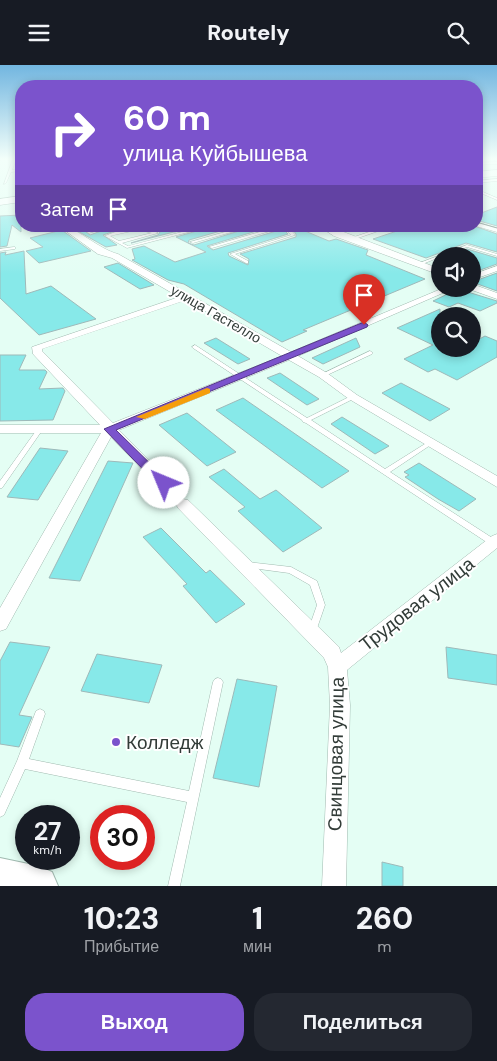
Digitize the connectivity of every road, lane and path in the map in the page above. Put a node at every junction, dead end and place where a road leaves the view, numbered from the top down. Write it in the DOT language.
graph roads {
  1 [pos="15,200"];
  2 [pos="0,202"];
  3 [pos="483,226"];
  4 [pos="497,231"];
  5 [pos="71,232"];
  6 [pos="122,232"];
  7 [pos="154,232"];
  8 [pos="187,232"];
  9 [pos="228,232"];
  10 [pos="264,232"];
  11 [pos="290,232"];
  12 [pos="336,232"];
  13 [pos="373,232"];
  14 [pos="352,239"];
  15 [pos="120,242"];
  16 [pos="192,242"];
  17 [pos="210,247"];
  18 [pos="14,248"];
  19 [pos="0,249"];
  20 [pos="497,255"];
  21 [pos="247,262"];
  22 [pos="419,264"];
  23 [pos="497,268"];
  24 [pos="431,269"];
  25 [pos="481,274"];
  26 [pos="481,290"];
  27 [pos="496,295"];
  28 [pos="431,296"];
  29 [pos="187,297"];
  30 [pos="195,347"];
  31 [pos="370,353"];
  32 [pos="289,356"];
  33 [pos="322,375"];
  34 [pos="241,377"];
  35 [pos="353,397"];
  36 [pos="305,421"];
  37 [pos="0,429"];
  38 [pos="40,429"];
  39 [pos="109,429"];
  40 [pos="430,443"];
  41 [pos="384,472"];
  42 [pos="3,477"];
  43 [pos="497,482"];
  44 [pos="164,483"];
  45 [pos="0,485"];
  46 [pos="183,504"];
  47 [pos="495,542"];
  48 [pos="244,565"];
  49 [pos="1,619"];
  50 [pos="311,632"];
  51 [pos="337,667"];
  52 [pos="218,682"];
  53 [pos="40,714"];
  54 [pos="22,763"];
  55 [pos="191,797"];
  56 [pos="0,811"];
  57 [pos="0,878"];
  58 [pos="38,886"];
  59 [pos="174,886"];
  60 [pos="334,886"];
  1 -- 2 [label="main road"];
  3 -- 4 [label="street"];
  5 -- 29 [label="street, улица Гастелло"];
  6 -- 15 [label="lane"];
  7 -- 15 [label="lane"];
  8 -- 15 [label="lane"];
  9 -- 16 [label="lane"];
  10 -- 17 [label="lane"];
  11 -- 21 [label="lane"];
  12 -- 14 [label="street"];
  13 -- 14 [label="lane"];
  14 -- 22 [label="street"];
  18 -- 19 [label="lane"];
  20 -- 22 [label="lane"];
  22 -- 24 [label="street"];
  23 -- 25 [label="street"];
  26 -- 27 [label="street"];
  28 -- 32 [label="street"];
  29 -- 32 [label="street, улица Гастелло"];
  29 -- 39 [label="street"];
  30 -- 34 [label="lane"];
  31 -- 33 [label="lane"];
  32 -- 33 [label="street, улица Гастелло"];
  32 -- 34 [label="street"];
  33 -- 35 [label="street, улица Гастелло"];
  34 -- 36 [label="lane"];
  34 -- 39 [label="street"];
  35 -- 36 [label="lane"];
  35 -- 40 [label="street, улица Гастелло"];
  36 -- 41 [label="lane"];
  37 -- 38 [label="street"];
  38 -- 39 [label="street"];
  38 -- 42 [label="lane"];
  39 -- 44 [label="street"];
  39 -- 49 [label="street"];
  40 -- 41 [label="lane"];
  40 -- 43 [label="street, улица Гастелло"];
  41 -- 47 [label="lane"];
  42 -- 45 [label="lane"];
  46 -- 48 [label="street, Свинцовая улица"];
  47 -- 51 [label="street, Трудовая улица"];
  48 -- 50 [label="street, Свинцовая улица"];
  48 -- 50 [label="lane"];
  50 -- 51 [label="street, Свинцовая улица"];
  51 -- 60 [label="street, Свинцовая улица"];
  52 -- 55 [label="lane"];
  53 -- 54 [label="lane"];
  54 -- 55 [label="lane"];
  54 -- 56 [label="lane"];
  55 -- 59 [label="lane"];
  57 -- 58 [label="main road"];
}
